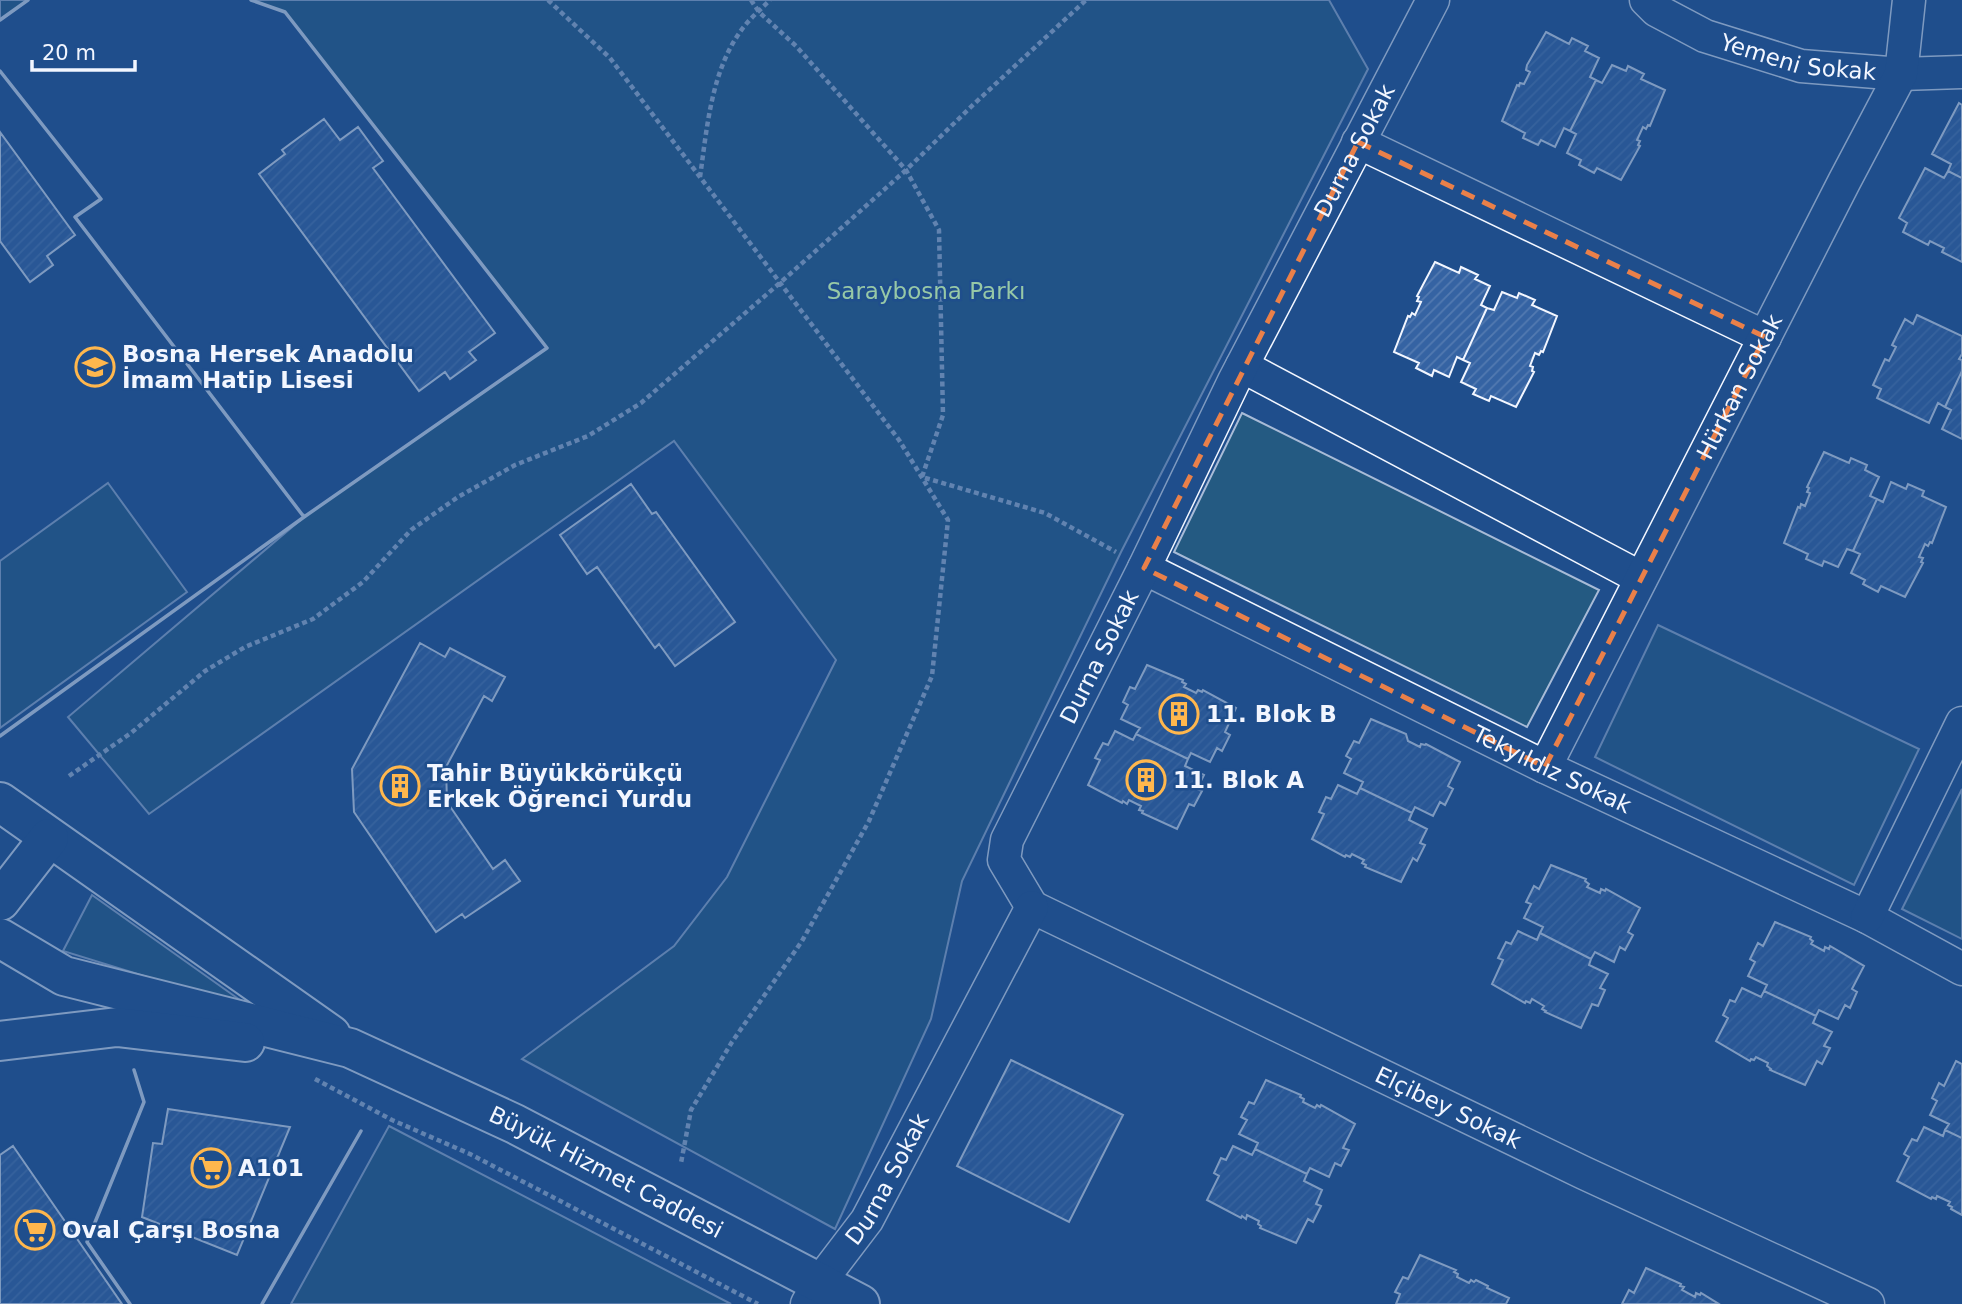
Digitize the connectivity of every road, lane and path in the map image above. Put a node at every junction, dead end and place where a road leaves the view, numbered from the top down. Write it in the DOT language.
graph roads {
  1 [pos="548,0"];
  2 [pos="751,0"];
  3 [pos="770,0"];
  4 [pos="1086,0"];
  5 [pos="1433,0"];
  6 [pos="1646,0"];
  7 [pos="1909,0"];
  8 [pos="759,12"];
  9 [pos="1962,72"];
  10 [pos="1901,74"];
  11 [pos="1358,142"];
  12 [pos="906,170"];
  13 [pos="700,177"];
  14 [pos="781,282"];
  15 [pos="1765,337"];
  16 [pos="1242,366"];
  17 [pos="922,478"];
  18 [pos="1144,568"];
  19 [pos="1641,578"];
  20 [pos="1962,723"];
  21 [pos="1545,767"];
  22 [pos="69,776"];
  23 [pos="0,802"];
  24 [pos="49,838"];
  25 [pos="0,901"];
  26 [pos="1032,907"];
  27 [pos="1867,917"];
  28 [pos="0,938"];
  29 [pos="1962,969"];
  30 [pos="0,1041"];
  31 [pos="355,1050"];
  32 [pos="309,1076"];
  33 [pos="681,1163"];
  34 [pos="813,1293"];
  35 [pos="758,1304"];
  36 [pos="860,1304"];
  37 [pos="1868,1304"];
  1 -- 13 [label="path"];
  2 -- 8 [label="path"];
  3 -- 8 [label="path"];
  4 -- 12 [label="path"];
  5 -- 11 [label="street, Durna Sokak"];
  6 -- 10 [label="street, Yemeni Sokak"];
  7 -- 10 [label="street, Hürkan Sokak"];
  8 -- 12 [label="path"];
  8 -- 13 [label="path"];
  9 -- 10 [label="street, Yemeni Sokak"];
  10 -- 15 [label="street, Hürkan Sokak"];
  11 -- 15 [label="street"];
  11 -- 16 [label="street, Durna Sokak"];
  12 -- 14 [label="path"];
  12 -- 17 [label="path"];
  13 -- 14 [label="path"];
  14 -- 17 [label="path"];
  14 -- 22 [label="path"];
  15 -- 19 [label="street, Hürkan Sokak"];
  16 -- 18 [label="street, Durna Sokak"];
  16 -- 19 [label="street"];
  17 -- 18 [label="path"];
  17 -- 33 [label="path"];
  18 -- 21 [label="street, Tekyıldız Sokak"];
  18 -- 26 [label="street, Durna Sokak"];
  19 -- 21 [label="street, Hürkan Sokak"];
  20 -- 27 [label="street"];
  21 -- 27 [label="street, Tekyıldız Sokak"];
  23 -- 24 [label="street, Büyük Hizmet Caddesi"];
  24 -- 25 [label="street"];
  24 -- 31 [label="street, Büyük Hizmet Caddesi"];
  26 -- 34 [label="street, Durna Sokak"];
  26 -- 37 [label="street, Elçibey Sokak"];
  27 -- 29 [label="street, Tekyıldız Sokak"];
  28 -- 31 [label="street, Büyük Hizmet Caddesi"];
  30 -- 31 [label="street"];
  31 -- 34 [label="street, Büyük Hizmet Caddesi"];
  32 -- 35 [label="path"];
  34 -- 36 [label="street, Büyük Hizmet Caddesi"];
}
